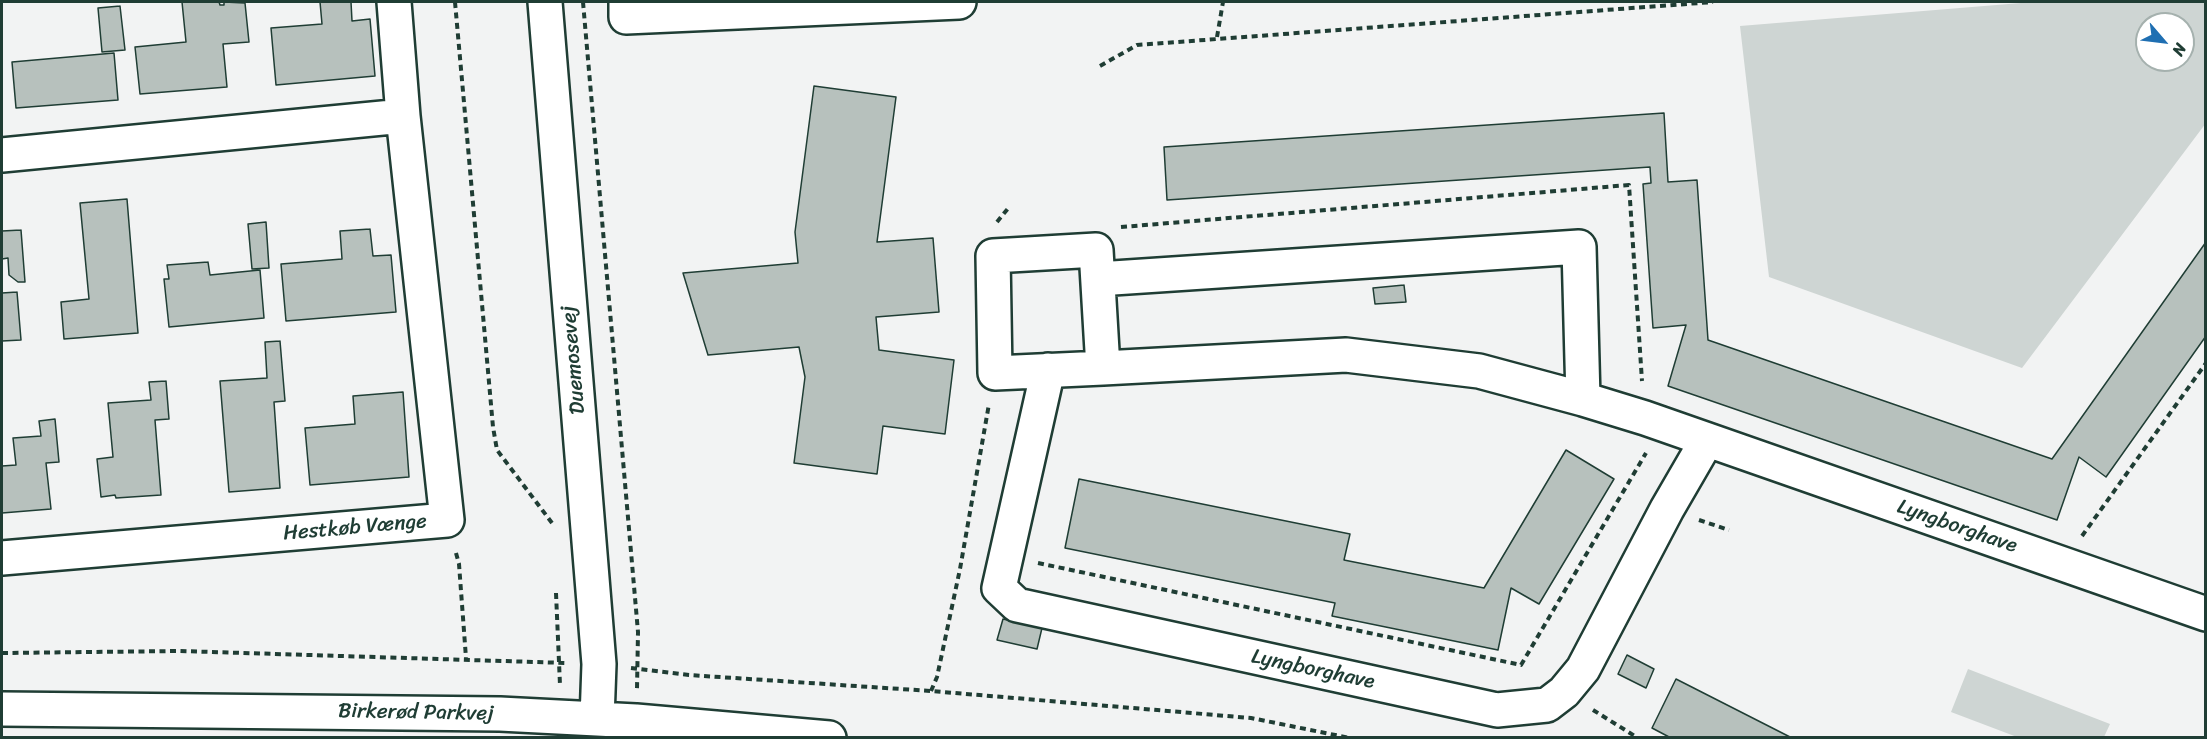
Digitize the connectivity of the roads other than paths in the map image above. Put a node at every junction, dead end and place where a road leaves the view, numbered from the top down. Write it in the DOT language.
graph roads {
  1 [pos="394,2"];
  2 [pos="545,2"];
  3 [pos="626,2"];
  4 [pos="959,2"];
  5 [pos="403,116"];
  6 [pos="2,154"];
  7 [pos="1098,279"];
  8 [pos="1103,368"];
  9 [pos="1047,370"];
  10 [pos="1583,399"];
  11 [pos="1707,440"];
  12 [pos="2,558"];
  13 [pos="2205,614"];
  14 [pos="2,710"];
  15 [pos="597,719"];
  16 [pos="829,738"];
  1 -- 5 [label="street, Hestkøb Vænge"];
  2 -- 15 [label="street, Duemosevej"];
  3 -- 4 [label="street"];
  5 -- 6 [label="street"];
  5 -- 12 [label="street, Hestkøb Vænge"];
  7 -- 8 [label="street"];
  7 -- 9 [label="street, Lyngborghave"];
  7 -- 10 [label="street"];
  8 -- 9 [label="street, Lyngborghave"];
  8 -- 10 [label="street, Lyngborghave"];
  9 -- 11 [label="street, Lyngborghave"];
  10 -- 11 [label="street, Lyngborghave"];
  11 -- 13 [label="street, Lyngborghave"];
  14 -- 15 [label="street, Birkerød Parkvej"];
  15 -- 16 [label="street, Birkerød Parkvej"];
}
